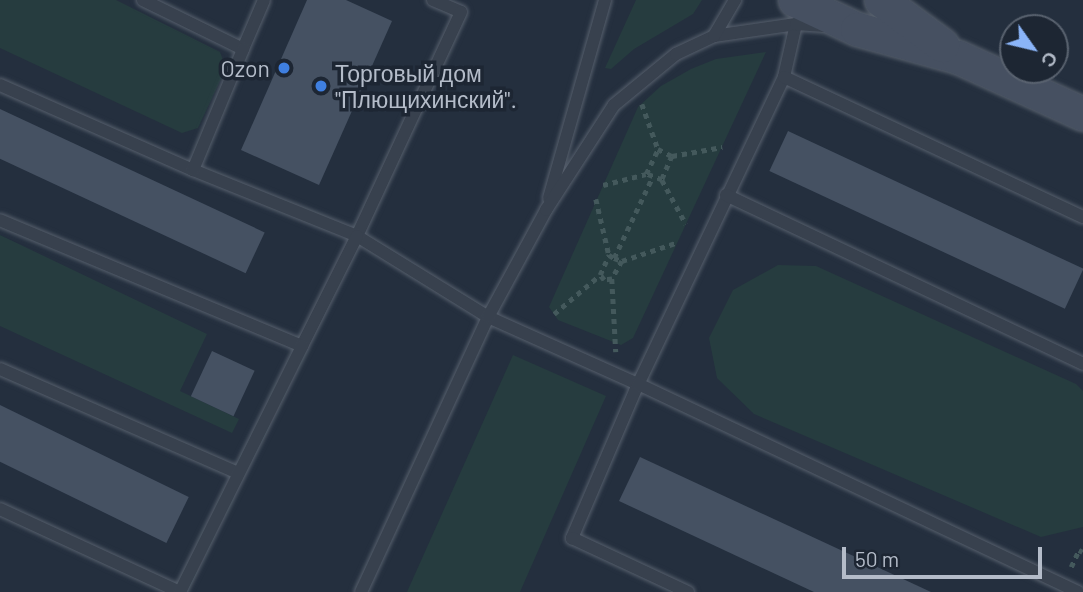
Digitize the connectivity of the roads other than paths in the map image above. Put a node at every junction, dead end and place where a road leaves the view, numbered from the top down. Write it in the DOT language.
graph roads {
  1 [pos="143,0"];
  2 [pos="264,0"];
  3 [pos="433,0"];
  4 [pos="605,0"];
  5 [pos="735,0"];
  6 [pos="881,0"];
  7 [pos="464,6"];
  8 [pos="796,12"];
  9 [pos="715,36"];
  10 [pos="243,50"];
  11 [pos="958,57"];
  12 [pos="784,77"];
  13 [pos="0,85"];
  14 [pos="1083,114"];
  15 [pos="193,170"];
  16 [pos="726,195"];
  17 [pos="546,210"];
  18 [pos="1083,217"];
  19 [pos="0,220"];
  20 [pos="356,236"];
  21 [pos="488,317"];
  22 [pos="302,346"];
  23 [pos="1083,364"];
  24 [pos="0,369"];
  25 [pos="638,384"];
  26 [pos="238,473"];
  27 [pos="0,509"];
  28 [pos="361,592"];
  29 [pos="688,592"];
  30 [pos="1077,592"];
  1 -- 10 [label="lane"];
  2 -- 10 [label="lane"];
  3 -- 7 [label="lane"];
  4 -- 17 [label="lane"];
  5 -- 9 [label="lane"];
  6 -- 11 [label="street"];
  7 -- 20 [label="lane"];
  8 -- 9 [label="lane"];
  8 -- 11 [label="street"];
  8 -- 12 [label="lane"];
  9 -- 17 [label="lane"];
  10 -- 15 [label="lane"];
  11 -- 14 [label="street"];
  12 -- 16 [label="lane"];
  12 -- 18 [label="lane"];
  13 -- 15 [label="lane"];
  15 -- 20 [label="lane"];
  16 -- 23 [label="lane"];
  16 -- 25 [label="lane"];
  17 -- 21 [label="lane"];
  19 -- 22 [label="lane"];
  20 -- 21 [label="lane"];
  20 -- 22 [label="lane"];
  21 -- 25 [label="lane"];
  21 -- 28 [label="lane"];
  22 -- 26 [label="lane"];
  24 -- 26 [label="lane"];
  25 -- 29 [label="lane"];
  25 -- 30 [label="lane"];
  26 -- 27 [label="lane"];
}
